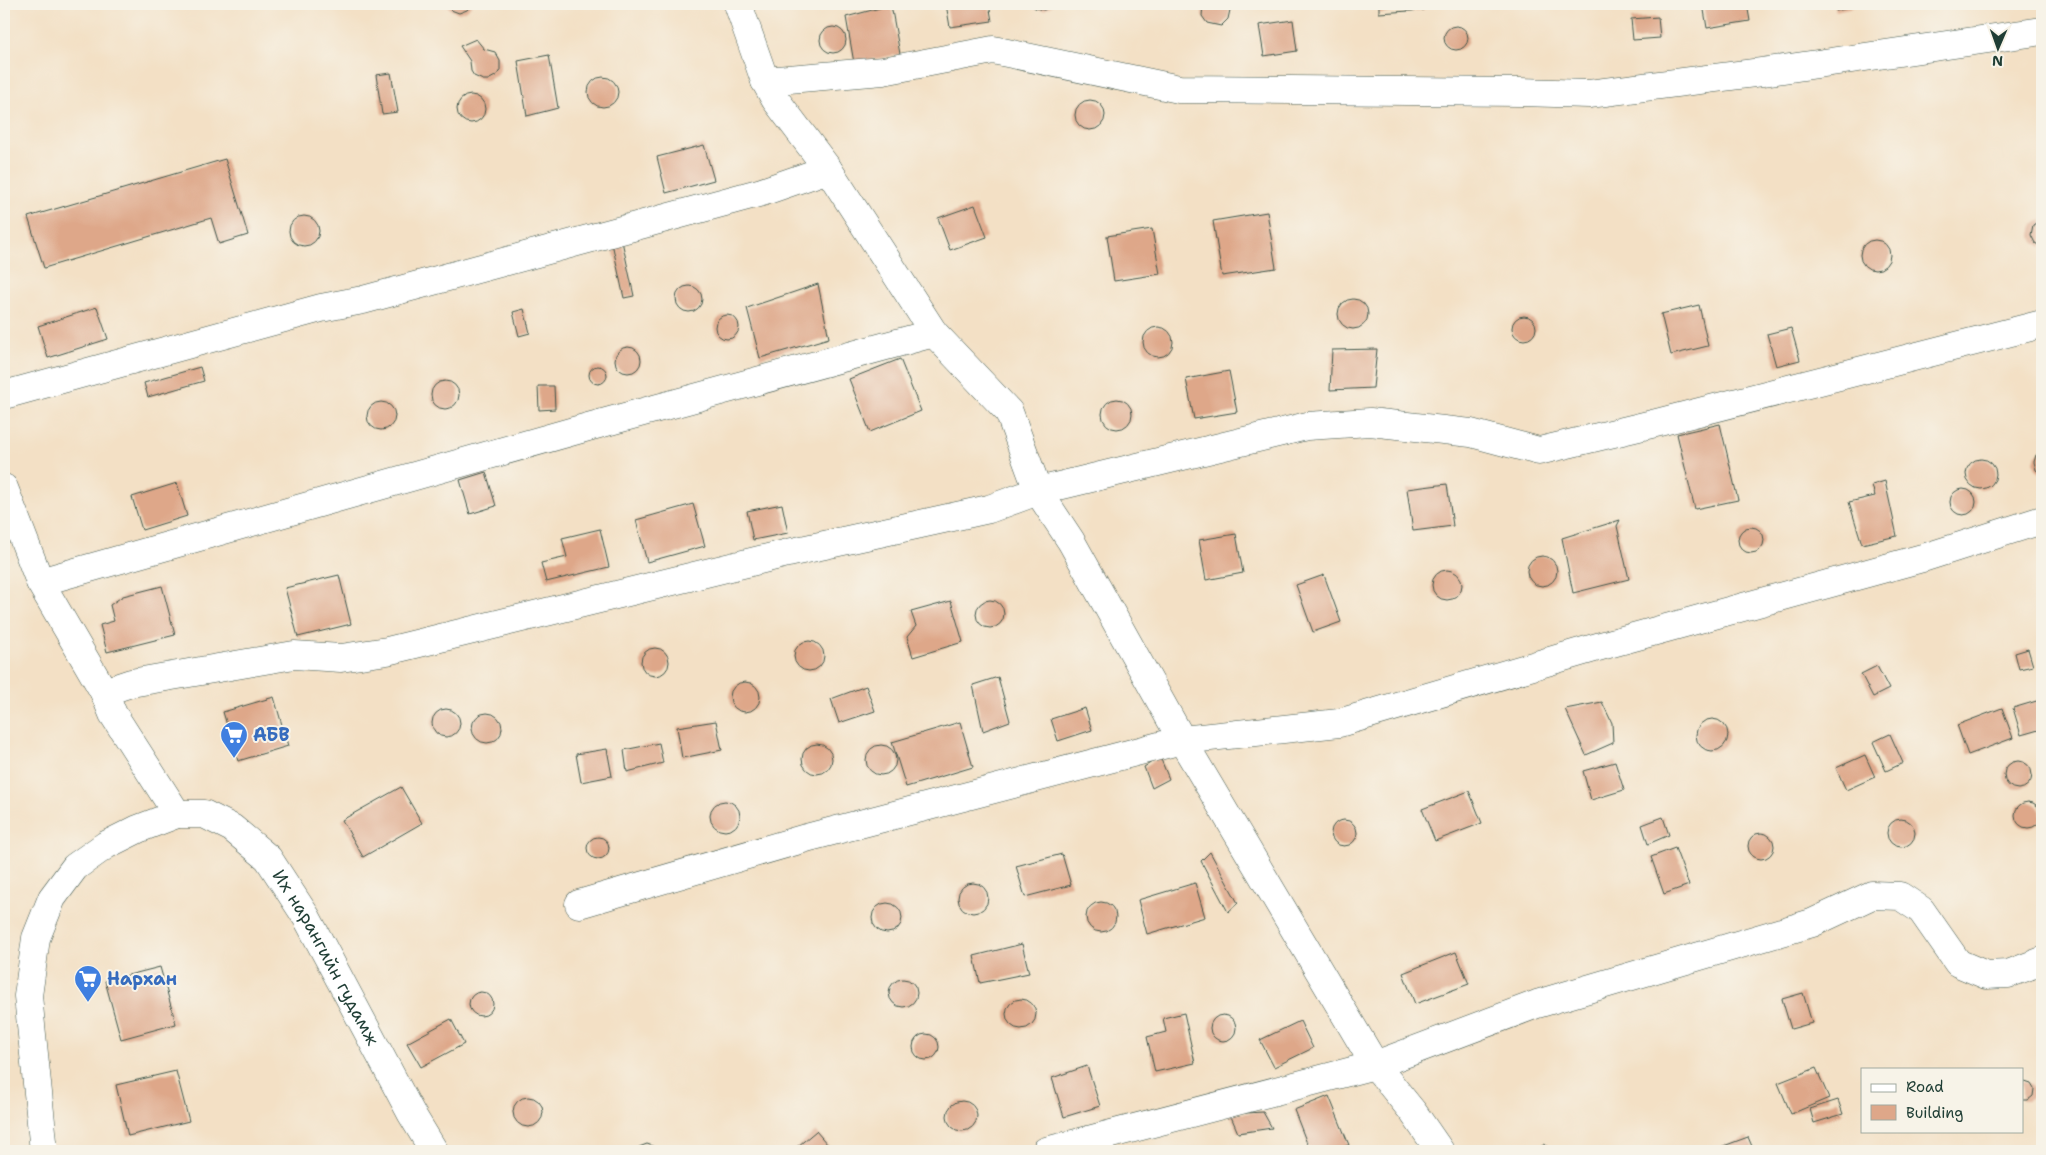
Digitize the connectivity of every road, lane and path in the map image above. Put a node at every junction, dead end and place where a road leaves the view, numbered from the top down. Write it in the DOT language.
graph roads {
  1 [pos="738,4"];
  2 [pos="2042,31"];
  3 [pos="765,81"];
  4 [pos="828,169"];
  5 [pos="2042,324"];
  6 [pos="934,333"];
  7 [pos="4,395"];
  8 [pos="4,488"];
  9 [pos="1038,491"];
  10 [pos="2042,520"];
  11 [pos="40,582"];
  12 [pos="104,692"];
  13 [pos="1182,740"];
  14 [pos="177,814"];
  15 [pos="579,904"];
  16 [pos="2042,961"];
  17 [pos="1375,1064"];
  18 [pos="44,1151"];
  19 [pos="434,1151"];
  20 [pos="1046,1151"];
  21 [pos="1440,1151"];
  1 -- 3 [label="street"];
  2 -- 3 [label="street"];
  3 -- 4 [label="street"];
  4 -- 6 [label="street"];
  4 -- 7 [label="street"];
  5 -- 9 [label="street"];
  6 -- 9 [label="street"];
  6 -- 11 [label="street"];
  8 -- 11 [label="street"];
  9 -- 12 [label="street"];
  9 -- 13 [label="street"];
  10 -- 13 [label="street"];
  11 -- 12 [label="street"];
  12 -- 14 [label="street"];
  13 -- 15 [label="street"];
  13 -- 17 [label="street"];
  14 -- 18 [label="street"];
  14 -- 19 [label="street, Их нарангийн гудамж"];
  16 -- 17 [label="street"];
  17 -- 20 [label="street"];
  17 -- 21 [label="street"];
}
